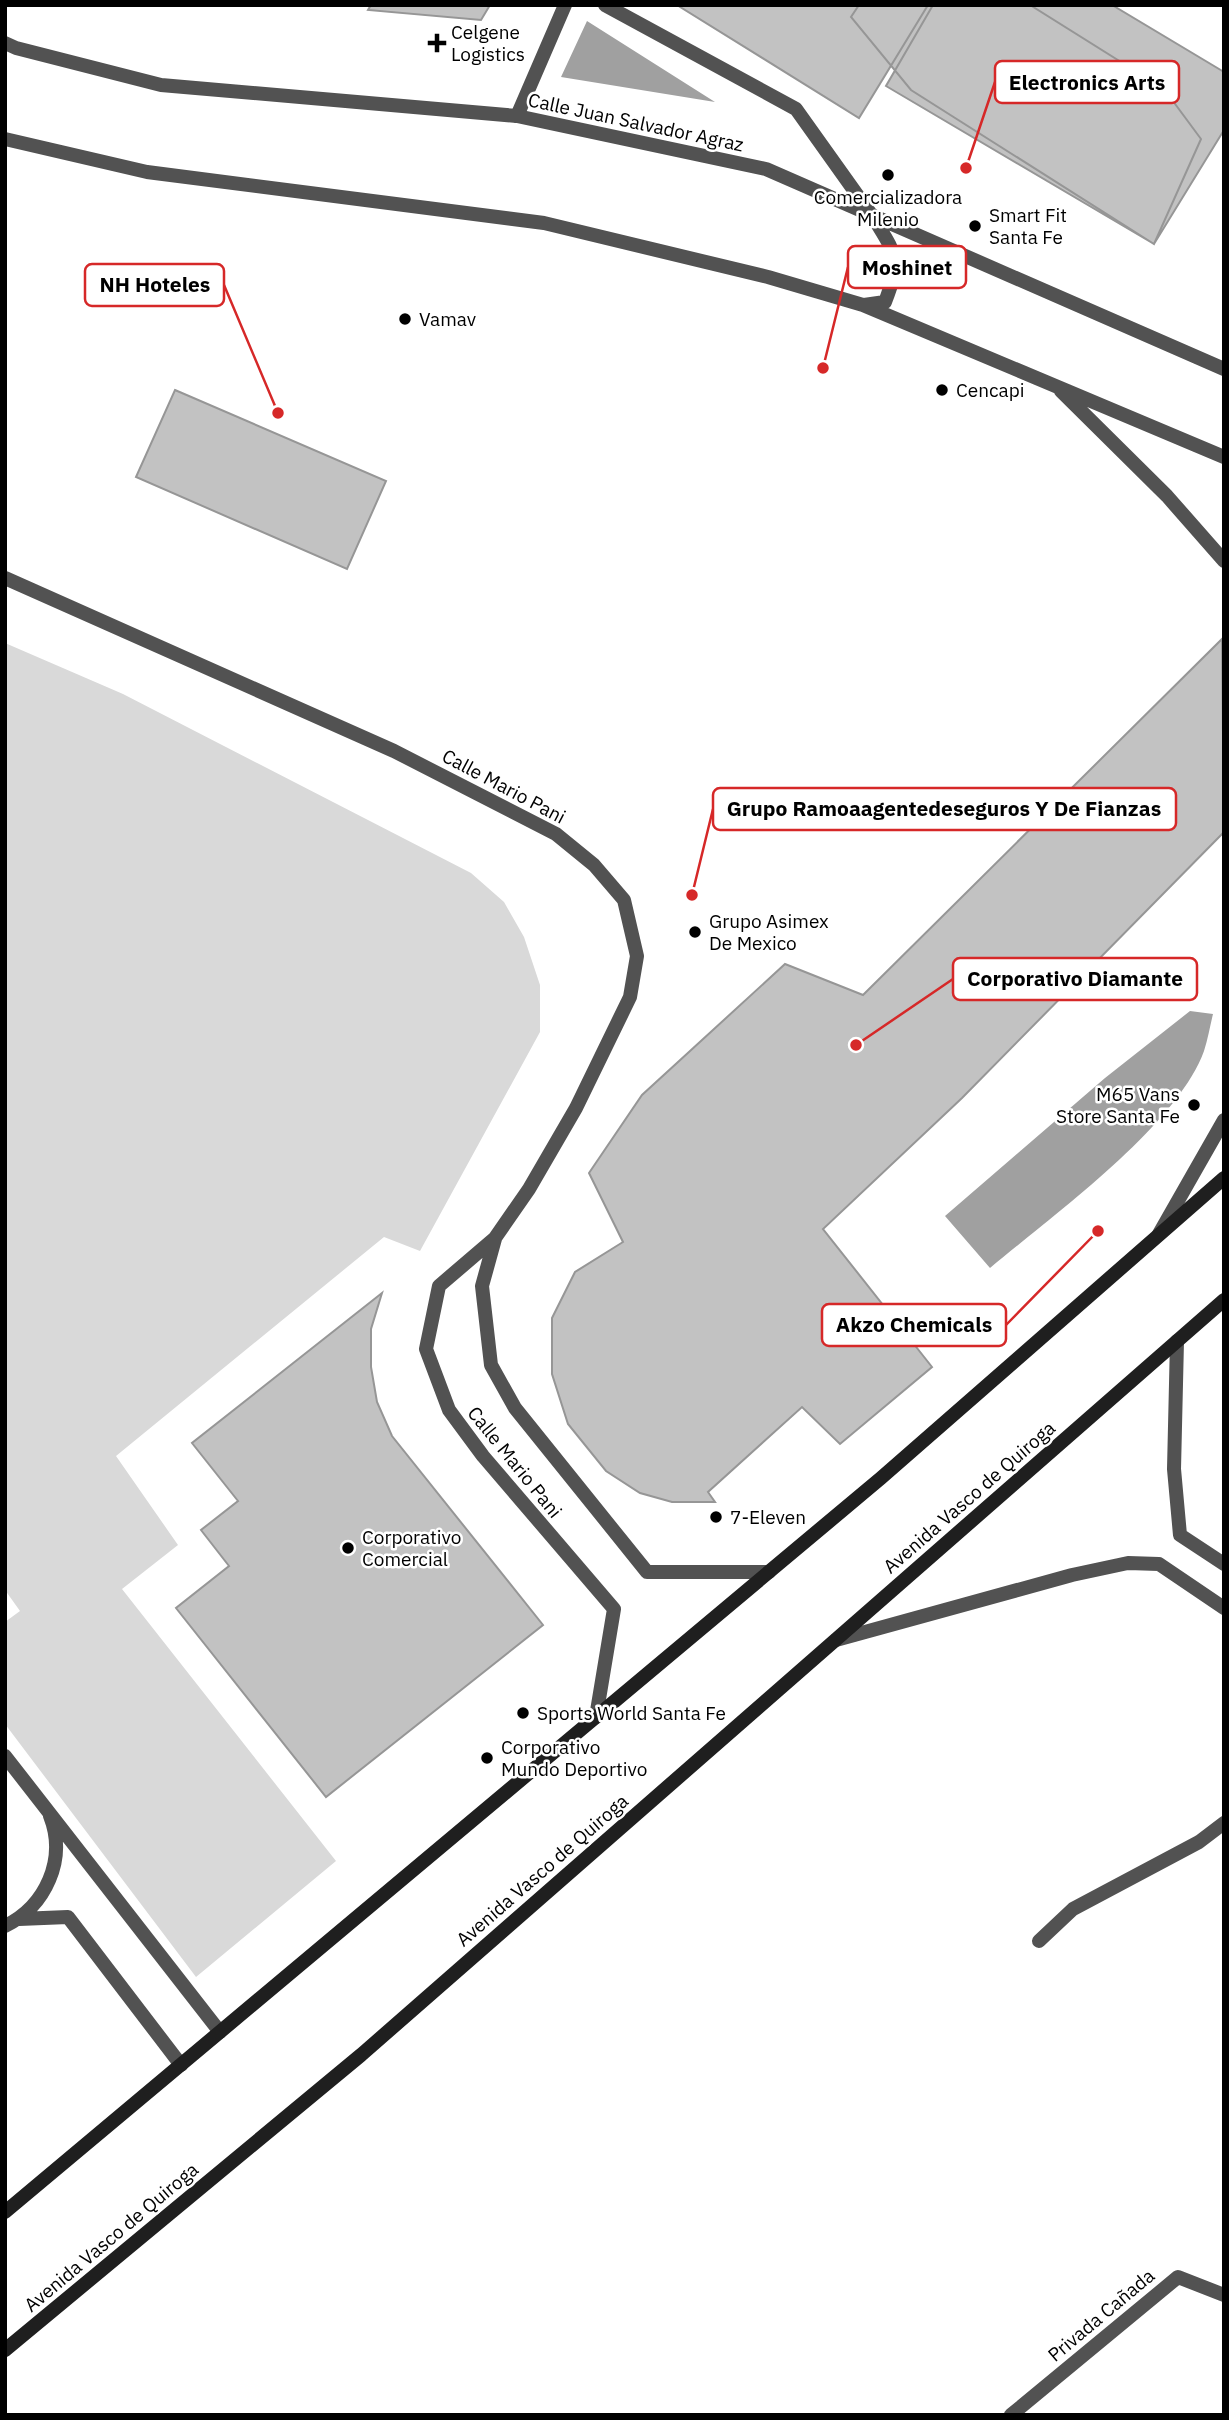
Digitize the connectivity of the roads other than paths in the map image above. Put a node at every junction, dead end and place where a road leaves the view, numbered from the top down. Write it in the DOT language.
graph roads {
  1 [pos="565,5"];
  2 [pos="605,5"];
  3 [pos="5,43"];
  4 [pos="517,116"];
  5 [pos="5,139"];
  6 [pos="873,217"];
  7 [pos="863,305"];
  8 [pos="1224,369"];
  9 [pos="1055,385"];
  10 [pos="1224,457"];
  11 [pos="1224,561"];
  12 [pos="5,578"];
  13 [pos="1224,1120"];
  14 [pos="1224,1178"];
  15 [pos="1158,1235"];
  16 [pos="495,1238"];
  17 [pos="1224,1300"];
  18 [pos="1177,1341"];
  19 [pos="1224,1564"];
  20 [pos="769,1572"];
  21 [pos="1224,1608"];
  22 [pos="836,1640"];
  23 [pos="596,1717"];
  24 [pos="5,1756"];
  25 [pos="45,1804"];
  26 [pos="1224,1823"];
  27 [pos="19,1919"];
  28 [pos="5,1926"];
  29 [pos="1039,1941"];
  30 [pos="220,2032"];
  31 [pos="181,2065"];
  32 [pos="5,2212"];
  33 [pos="1224,2295"];
  34 [pos="5,2350"];
  35 [pos="1011,2415"];
  1 -- 4 [label="street"];
  2 -- 6 [label="street"];
  3 -- 4 [label="street, Calle Juan Salvador Agraz"];
  4 -- 6 [label="street, Calle Juan Salvador Agraz"];
  5 -- 7 [label="street"];
  6 -- 7 [label="street"];
  6 -- 8 [label="street, Calle Juan Salvador Agraz"];
  7 -- 9 [label="street"];
  9 -- 10 [label="street"];
  9 -- 11 [label="street"];
  12 -- 16 [label="street, Calle Mario Pani"];
  13 -- 15 [label="street"];
  14 -- 15 [label="main road"];
  15 -- 20 [label="main road"];
  16 -- 20 [label="street, Calle Mario Pani"];
  16 -- 23 [label="street, Calle Mario Pani"];
  17 -- 18 [label="main road, Avenida Vasco de Quiroga"];
  18 -- 19 [label="street"];
  18 -- 22 [label="main road, Avenida Vasco de Quiroga"];
  20 -- 23 [label="main road"];
  21 -- 22 [label="street"];
  22 -- 34 [label="main road, Avenida Vasco de Quiroga"];
  23 -- 30 [label="main road"];
  24 -- 25 [label="street"];
  25 -- 27 [label="street"];
  25 -- 30 [label="street"];
  26 -- 29 [label="street"];
  27 -- 28 [label="street"];
  27 -- 31 [label="street"];
  30 -- 31 [label="main road"];
  31 -- 32 [label="main road"];
  33 -- 35 [label="street, Privada Cañada"];
}
